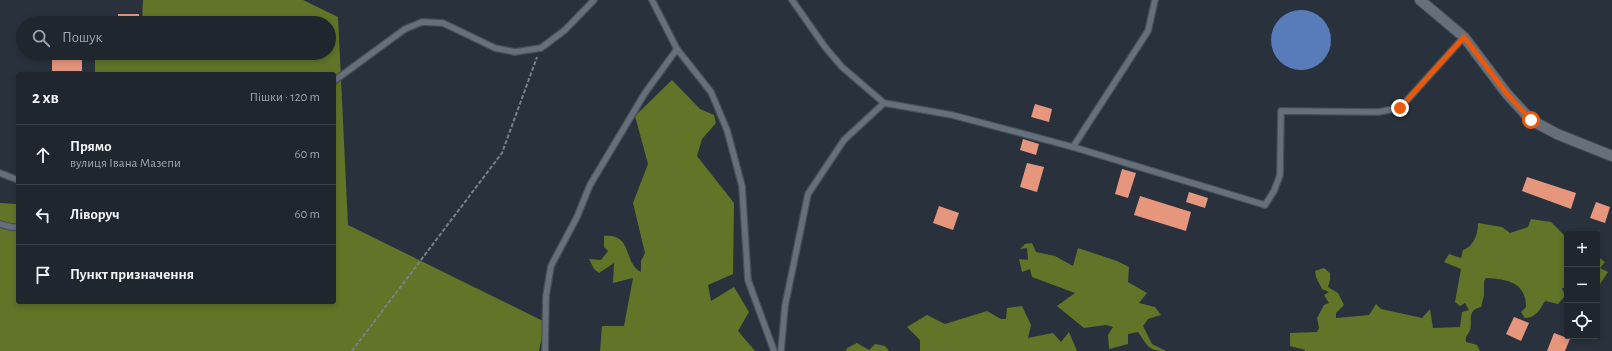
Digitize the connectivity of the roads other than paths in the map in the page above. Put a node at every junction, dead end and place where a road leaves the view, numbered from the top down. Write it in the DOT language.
graph roads {
  1 [pos="594,0"];
  2 [pos="652,0"];
  3 [pos="792,0"];
  4 [pos="1155,0"];
  5 [pos="1420,0"];
  6 [pos="1464,37"];
  7 [pos="677,49"];
  8 [pos="336,80"];
  9 [pos="884,103"];
  10 [pos="1073,147"];
  11 [pos="1612,156"];
  12 [pos="0,174"];
  13 [pos="16,179"];
  14 [pos="0,224"];
  15 [pos="16,227"];
  16 [pos="545,351"];
  17 [pos="774,351"];
  18 [pos="781,351"];
  1 -- 8 [label="lane"];
  2 -- 7 [label="lane"];
  3 -- 9 [label="lane"];
  4 -- 10 [label="lane"];
  5 -- 6 [label="street"];
  6 -- 10 [label="lane"];
  6 -- 11 [label="street"];
  7 -- 16 [label="lane"];
  7 -- 17 [label="lane"];
  9 -- 10 [label="lane"];
  9 -- 18 [label="lane"];
  12 -- 13 [label="lane"];
  14 -- 15 [label="lane"];
}
